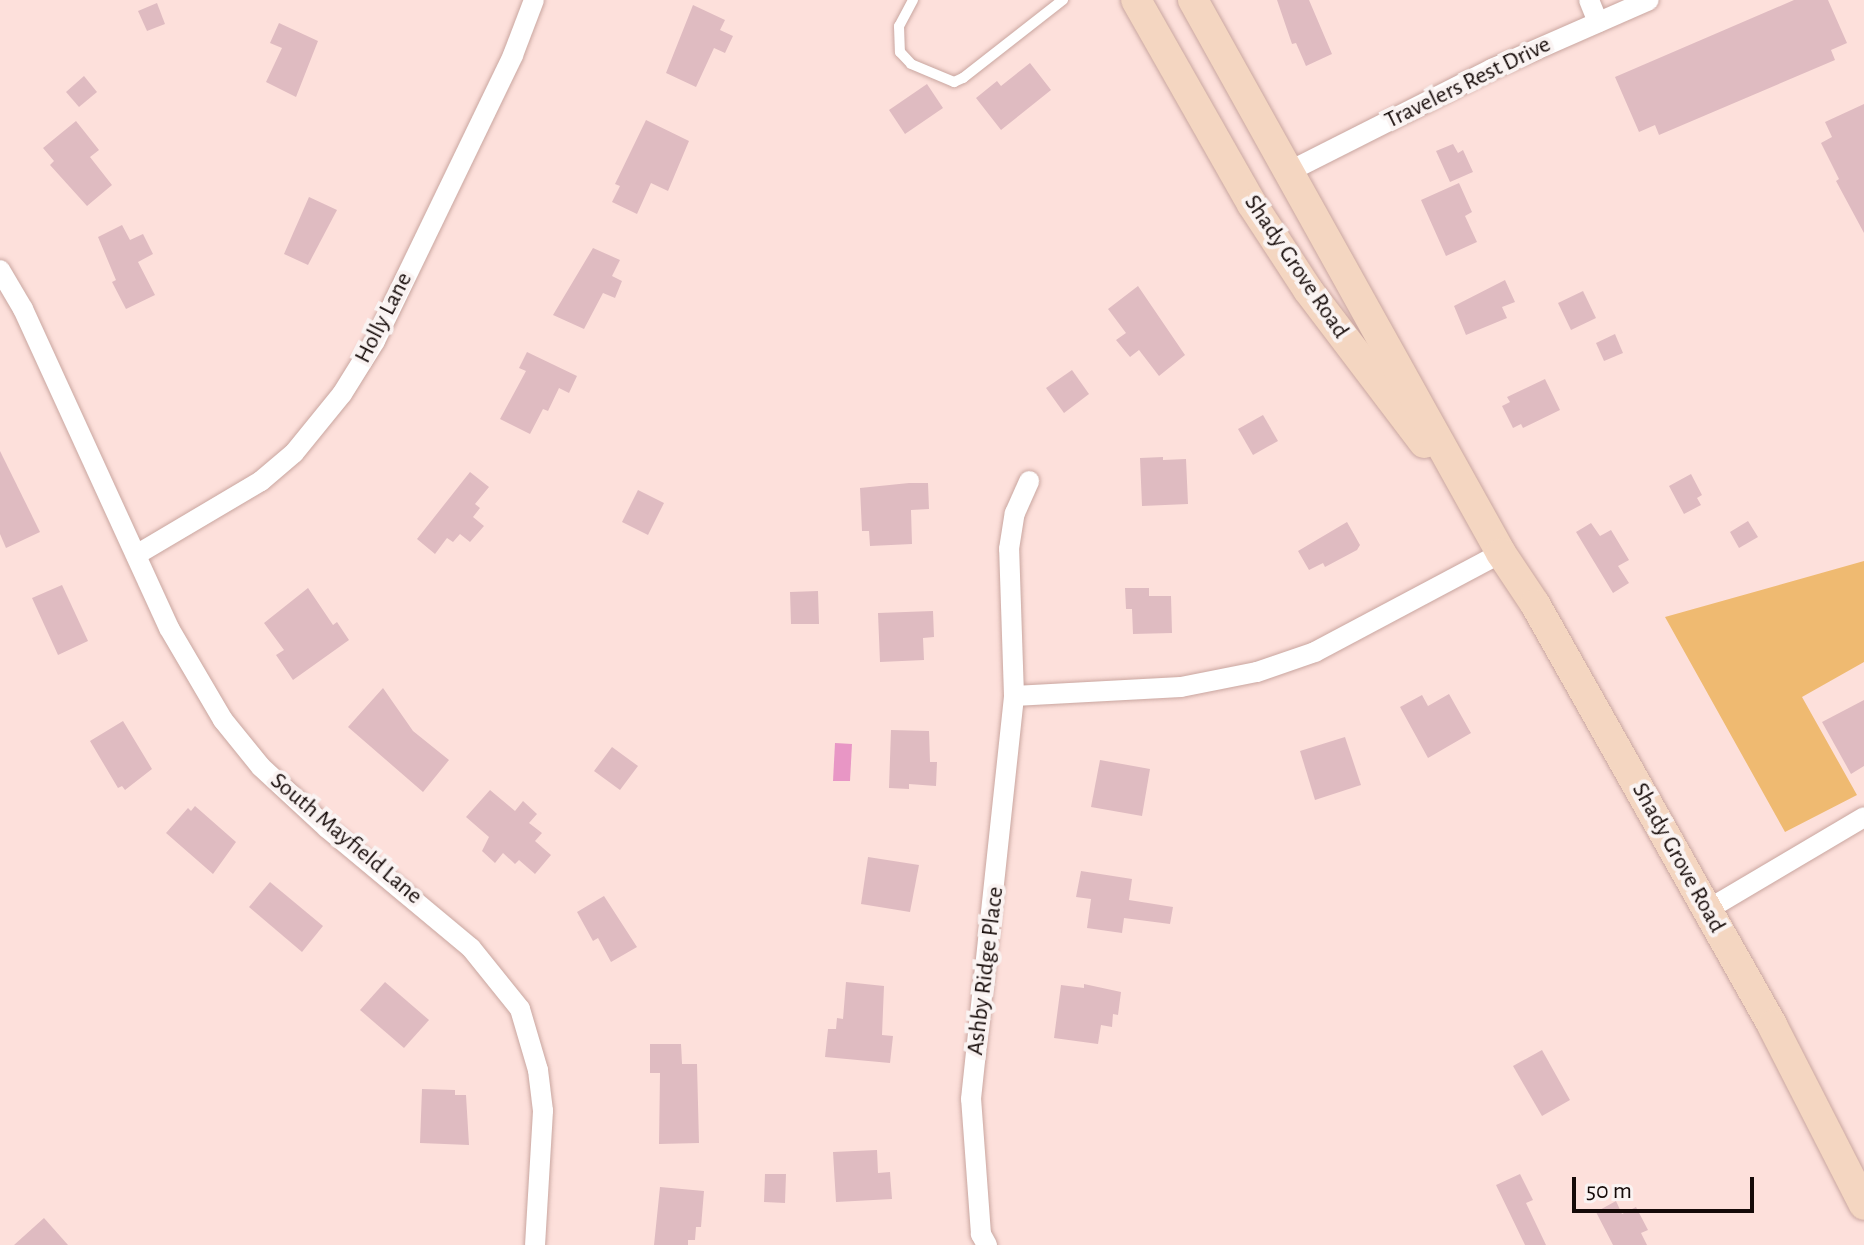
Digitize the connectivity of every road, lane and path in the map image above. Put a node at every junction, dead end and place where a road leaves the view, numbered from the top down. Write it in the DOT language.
graph roads {
  1 [pos="534,0"];
  2 [pos="913,0"];
  3 [pos="1063,0"];
  4 [pos="1136,0"];
  5 [pos="1193,0"];
  6 [pos="1589,0"];
  7 [pos="1649,0"];
  8 [pos="1598,22"];
  9 [pos="1288,172"];
  10 [pos="0,270"];
  11 [pos="1029,481"];
  12 [pos="1482,517"];
  13 [pos="1501,553"];
  14 [pos="136,555"];
  15 [pos="1014,696"];
  16 [pos="1864,817"];
  17 [pos="1707,910"];
  18 [pos="1864,1205"];
  19 [pos="535,1245"];
  20 [pos="987,1245"];
  1 -- 14 [label="street, Holly Lane"];
  2 -- 3 [label="lane"];
  4 -- 12 [label="main road, Shady Grove Road"];
  5 -- 9 [label="main road, Shady Grove Road"];
  6 -- 8 [label="street"];
  7 -- 8 [label="street, Travelers Rest Drive"];
  8 -- 9 [label="street, Travelers Rest Drive"];
  9 -- 12 [label="main road, Shady Grove Road"];
  10 -- 14 [label="street, South Mayfield Lane"];
  11 -- 15 [label="street, Ashby Ridge Place"];
  12 -- 13 [label="main road, Shady Grove Road"];
  13 -- 15 [label="street"];
  13 -- 17 [label="main road, Shady Grove Road"];
  14 -- 19 [label="street, South Mayfield Lane"];
  15 -- 20 [label="street, Ashby Ridge Place"];
  16 -- 17 [label="street"];
  17 -- 18 [label="main road, Shady Grove Road"];
}
